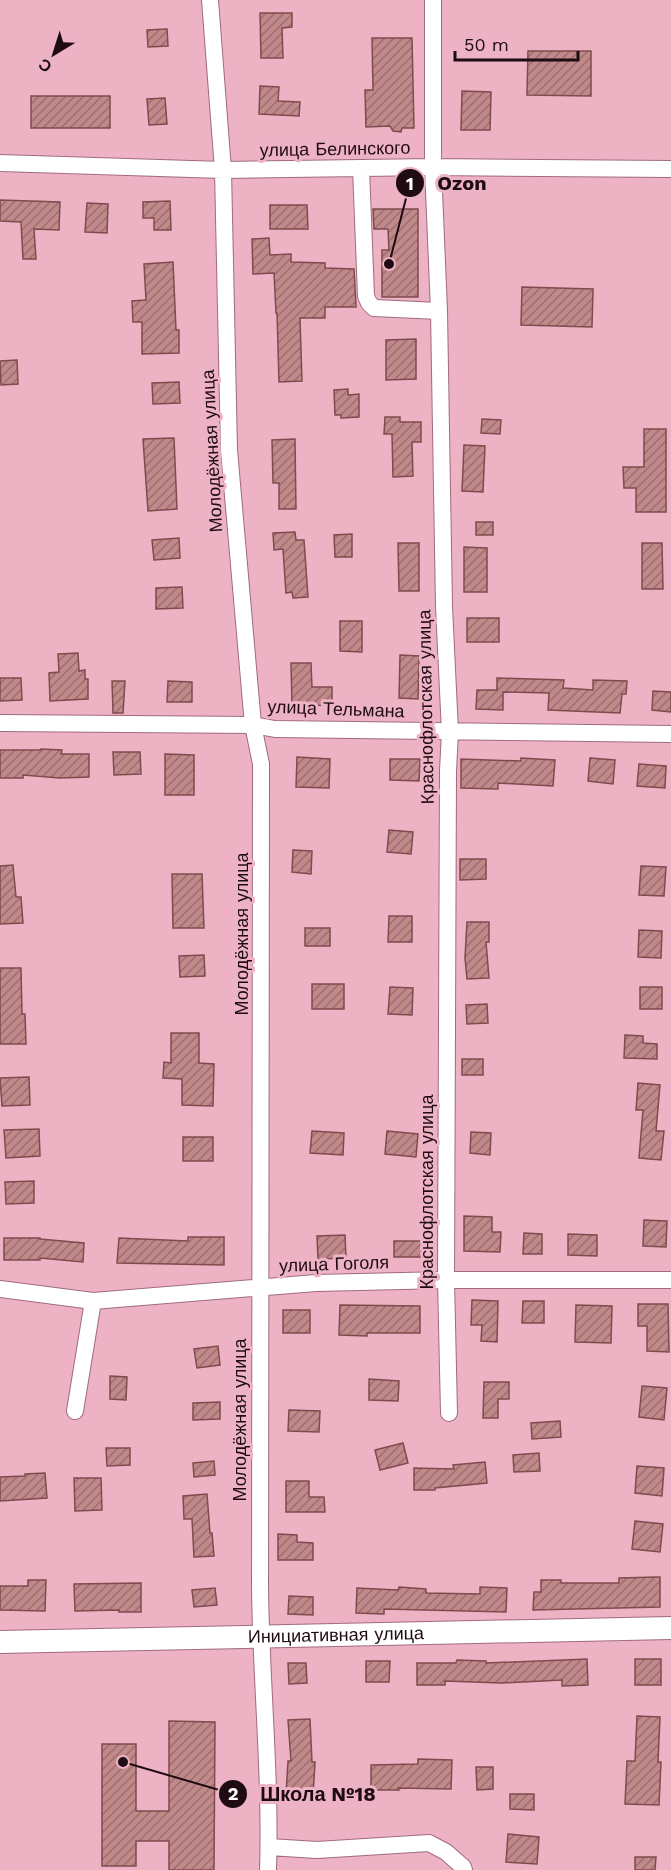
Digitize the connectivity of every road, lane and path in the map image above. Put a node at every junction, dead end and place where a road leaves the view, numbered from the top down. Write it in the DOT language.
graph roads {
  1 [pos="210,0"];
  2 [pos="434,0"];
  3 [pos="0,163"];
  4 [pos="433,167"];
  5 [pos="361,168"];
  6 [pos="671,169"];
  7 [pos="223,170"];
  8 [pos="439,310"];
  9 [pos="0,723"];
  10 [pos="253,724"];
  11 [pos="450,732"];
  12 [pos="671,734"];
  13 [pos="446,1280"];
  14 [pos="671,1280"];
  15 [pos="260,1287"];
  16 [pos="0,1288"];
  17 [pos="93,1301"];
  18 [pos="75,1411"];
  19 [pos="449,1413"];
  20 [pos="671,1628"];
  21 [pos="261,1637"];
  22 [pos="0,1642"];
  23 [pos="269,1847"];
  24 [pos="268,1870"];
  25 [pos="464,1870"];
  1 -- 7 [label="street, Молодёжная улица"];
  2 -- 4 [label="street, Краснофлотская улица"];
  3 -- 7 [label="street, улица Белинского"];
  4 -- 5 [label="street, улица Белинского"];
  4 -- 6 [label="street, улица Белинского"];
  4 -- 8 [label="street, Краснофлотская улица"];
  5 -- 7 [label="street, улица Белинского"];
  5 -- 8 [label="street"];
  7 -- 10 [label="street, Молодёжная улица"];
  8 -- 11 [label="street, Краснофлотская улица"];
  9 -- 10 [label="street, улица Тельмана"];
  10 -- 11 [label="street, улица Тельмана"];
  10 -- 15 [label="street, Молодёжная улица"];
  11 -- 12 [label="street, улица Тельмана"];
  11 -- 13 [label="street, Краснофлотская улица"];
  13 -- 14 [label="street, улица Гоголя"];
  13 -- 15 [label="street, улица Гоголя"];
  13 -- 19 [label="street, Краснофлотская улица"];
  15 -- 17 [label="street, улица Гоголя"];
  15 -- 21 [label="street, Молодёжная улица"];
  16 -- 17 [label="street, улица Гоголя"];
  17 -- 18 [label="street"];
  20 -- 21 [label="street, Инициативная улица"];
  21 -- 22 [label="street, Инициативная улица"];
  21 -- 23 [label="street, Молодёжная улица"];
  23 -- 24 [label="street, Молодёжная улица"];
  23 -- 25 [label="street"];
}
